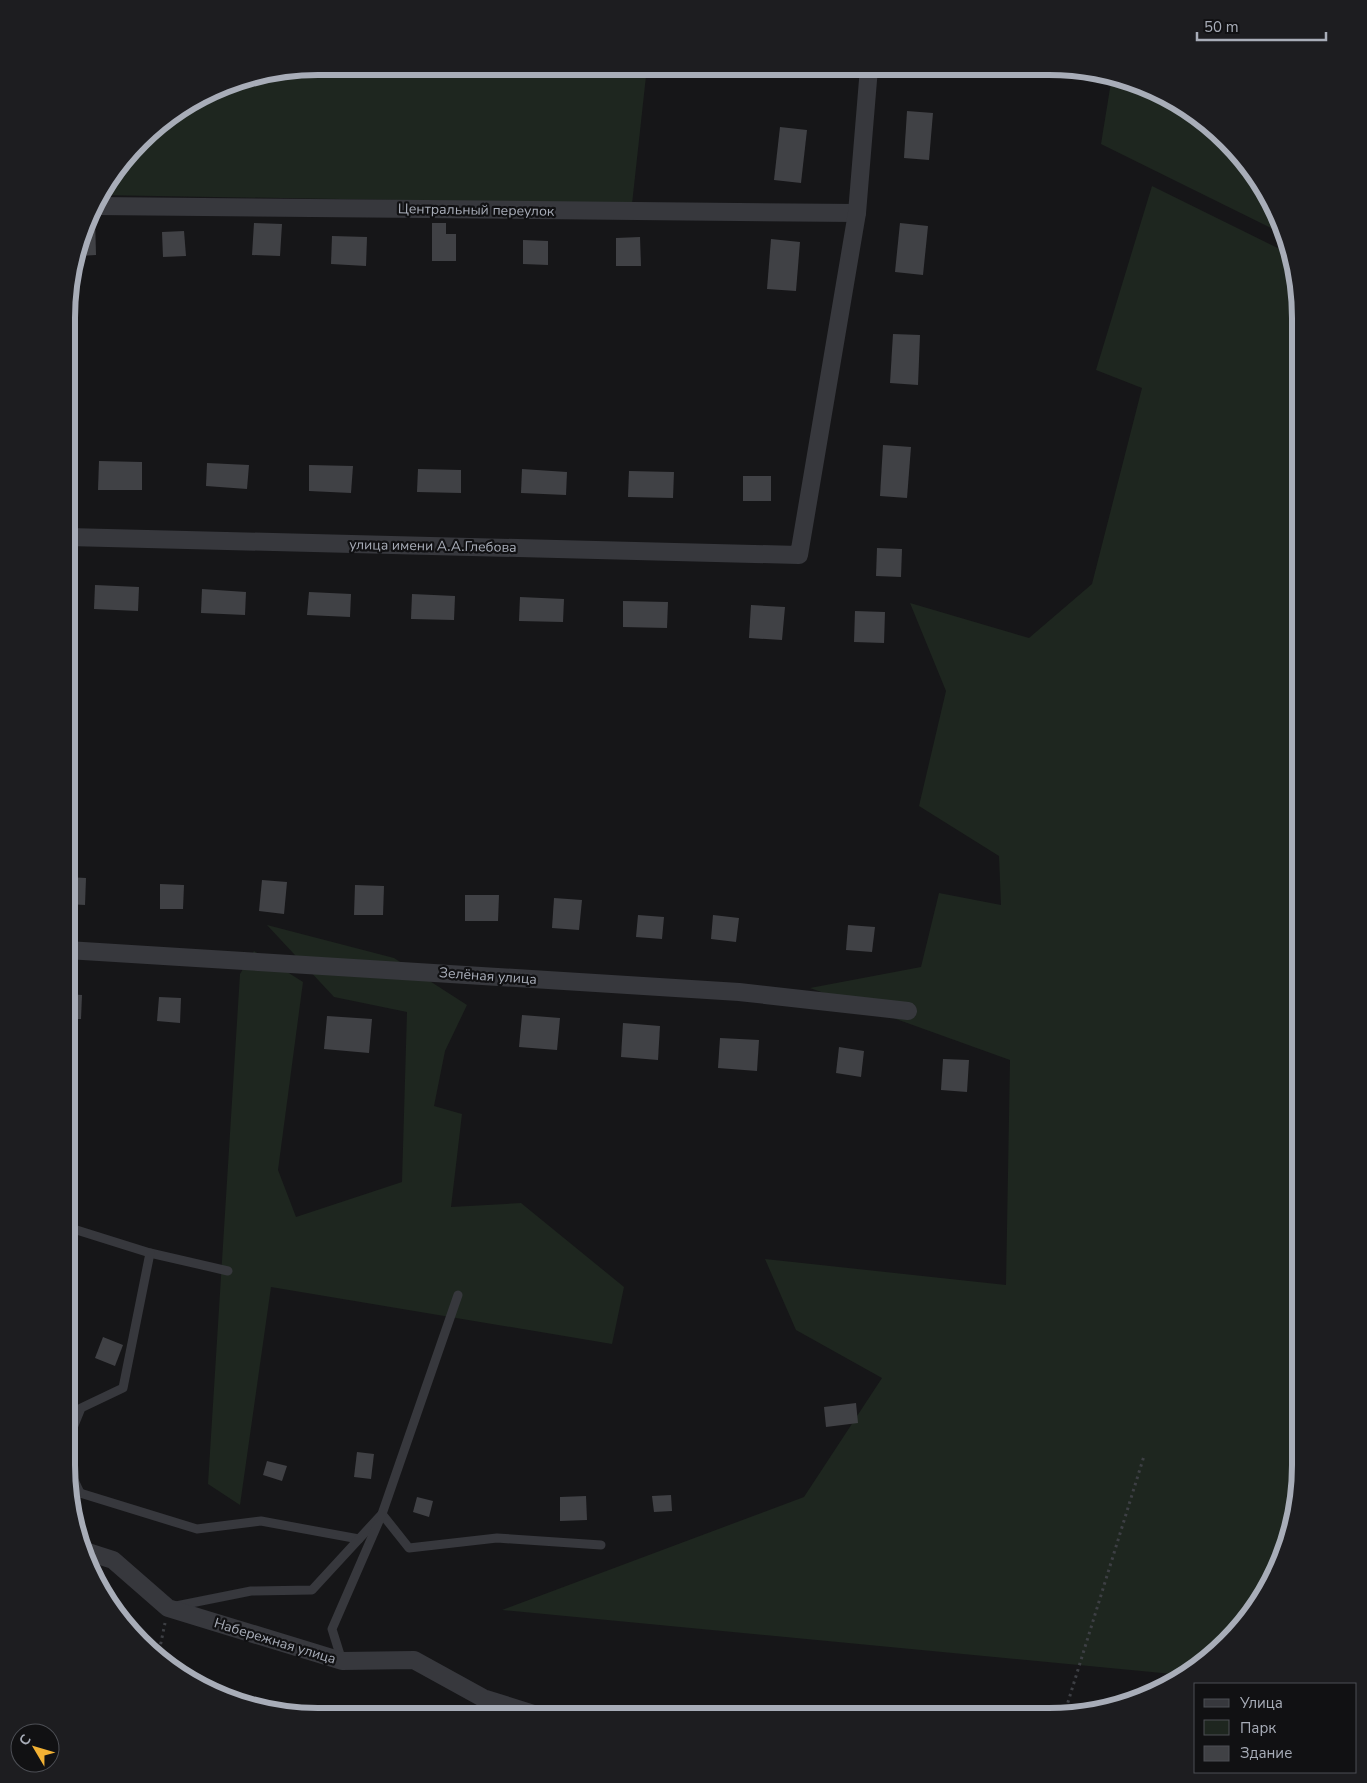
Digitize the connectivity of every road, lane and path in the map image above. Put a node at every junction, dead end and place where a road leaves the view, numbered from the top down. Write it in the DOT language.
graph roads {
  1 [pos="868,75"];
  2 [pos="103,206"];
  3 [pos="857,213"];
  4 [pos="75,537"];
  5 [pos="75,950"];
  6 [pos="908,1011"];
  7 [pos="75,1230"];
  8 [pos="150,1253"];
  9 [pos="228,1272"];
  10 [pos="458,1295"];
  11 [pos="75,1423"];
  12 [pos="1144,1456"];
  13 [pos="76,1485"];
  14 [pos="77,1492"];
  15 [pos="80,1493"];
  16 [pos="382,1514"];
  17 [pos="359,1539"];
  18 [pos="601,1545"];
  19 [pos="92,1553"];
  20 [pos="168,1608"];
  21 [pos="160,1649"];
  22 [pos="342,1661"];
  23 [pos="1067,1707"];
  24 [pos="515,1708"];
  1 -- 3 [label="street"];
  2 -- 3 [label="street, Центральный переулок"];
  3 -- 4 [label="street, улица имени А.А.Глебова"];
  5 -- 6 [label="street, Зелёная улица"];
  7 -- 8 [label="lane"];
  8 -- 9 [label="lane"];
  8 -- 11 [label="lane"];
  10 -- 16 [label="lane"];
  12 -- 23 [label="path"];
  13 -- 15 [label="lane"];
  14 -- 15 [label="lane"];
  15 -- 17 [label="lane"];
  16 -- 17 [label="lane"];
  16 -- 18 [label="lane"];
  16 -- 22 [label="lane"];
  17 -- 20 [label="lane"];
  19 -- 20 [label="street, Набережная улица"];
  20 -- 21 [label="path"];
  20 -- 22 [label="street, Набережная улица"];
  22 -- 24 [label="street, Набережная улица"];
}
